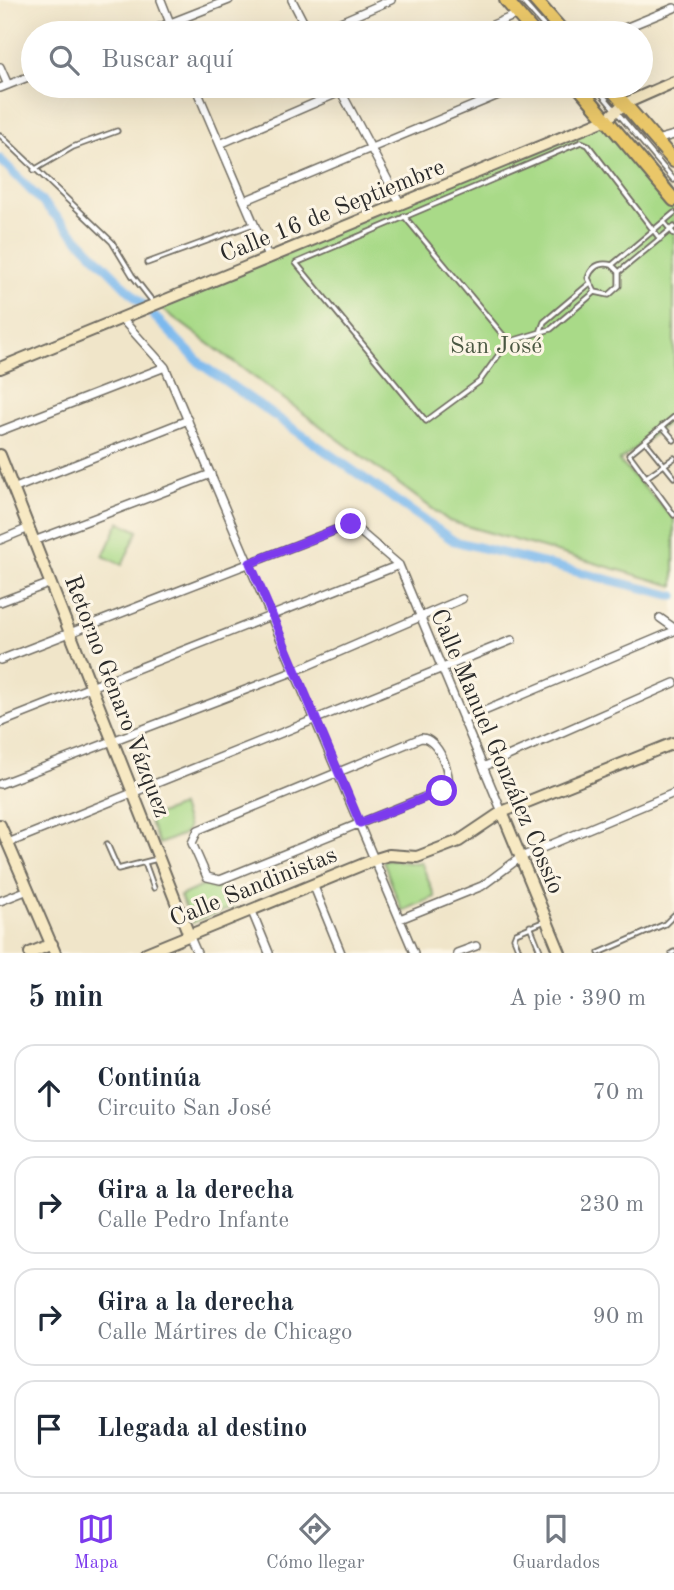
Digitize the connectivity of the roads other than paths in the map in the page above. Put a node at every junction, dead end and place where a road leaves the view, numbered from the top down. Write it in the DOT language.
graph roads {
  1 [pos="161,0"];
  2 [pos="229,0"];
  3 [pos="292,0"];
  4 [pos="390,0"];
  5 [pos="506,0"];
  6 [pos="521,0"];
  7 [pos="536,0"];
  8 [pos="674,8"];
  9 [pos="518,14"];
  10 [pos="169,21"];
  11 [pos="177,21"];
  12 [pos="303,21"];
  13 [pos="342,21"];
  14 [pos="502,21"];
  15 [pos="524,21"];
  16 [pos="539,21"];
  17 [pos="554,21"];
  18 [pos="642,21"];
  19 [pos="0,67"];
  20 [pos="21,80"];
  21 [pos="674,82"];
  22 [pos="4,87"];
  23 [pos="653,92"];
  24 [pos="200,98"];
  25 [pos="320,98"];
  26 [pos="344,98"];
  27 [pos="491,98"];
  28 [pos="596,98"];
  29 [pos="605,98"];
  30 [pos="612,98"];
  31 [pos="642,98"];
  32 [pos="616,111"];
  33 [pos="117,131"];
  34 [pos="0,135"];
  35 [pos="674,135"];
  36 [pos="656,140"];
  37 [pos="220,144"];
  38 [pos="371,148"];
  39 [pos="674,161"];
  40 [pos="34,170"];
  41 [pos="674,180"];
  42 [pos="674,200"];
  43 [pos="244,201"];
  44 [pos="402,211"];
  45 [pos="674,213"];
  46 [pos="664,222"];
  47 [pos="253,224"];
  48 [pos="673,230"];
  49 [pos="653,231"];
  50 [pos="660,239"];
  51 [pos="269,260"];
  52 [pos="147,264"];
  53 [pos="612,265"];
  54 [pos="619,272"];
  55 [pos="589,284"];
  56 [pos="595,292"];
  57 [pos="151,305"];
  58 [pos="125,314"];
  59 [pos="541,330"];
  60 [pos="508,342"];
  61 [pos="165,367"];
  62 [pos="0,368"];
  63 [pos="674,417"];
  64 [pos="188,420"];
  65 [pos="662,426"];
  66 [pos="0,431"];
  67 [pos="645,440"];
  68 [pos="674,440"];
  69 [pos="0,455"];
  70 [pos="674,458"];
  71 [pos="664,464"];
  72 [pos="3,473"];
  73 [pos="211,474"];
  74 [pos="674,477"];
  75 [pos="645,478"];
  76 [pos="13,489"];
  77 [pos="674,515"];
  78 [pos="29,528"];
  79 [pos="0,540"];
  80 [pos="34,541"];
  81 [pos="250,563"];
  82 [pos="399,565"];
  83 [pos="51,583"];
  84 [pos="462,599"];
  85 [pos="0,602"];
  86 [pos="272,615"];
  87 [pos="660,618"];
  88 [pos="420,619"];
  89 [pos="674,630"];
  90 [pos="70,633"];
  91 [pos="512,640"];
  92 [pos="0,660"];
  93 [pos="442,669"];
  94 [pos="295,671"];
  95 [pos="674,683"];
  96 [pos="91,687"];
  97 [pos="463,720"];
  98 [pos="316,721"];
  99 [pos="0,723"];
  100 [pos="113,742"];
  101 [pos="674,743"];
  102 [pos="483,767"];
  103 [pos="338,772"];
  104 [pos="0,784"];
  105 [pos="133,792"];
  106 [pos="674,793"];
  107 [pos="502,811"];
  108 [pos="360,823"];
  109 [pos="3,834"];
  110 [pos="107,844"];
  111 [pos="159,858"];
  112 [pos="521,858"];
  113 [pos="376,859"];
  114 [pos="145,863"];
  115 [pos="313,884"];
  116 [pos="154,888"];
  117 [pos="28,890"];
  118 [pos="0,901"];
  119 [pos="251,909"];
  120 [pos="674,915"];
  121 [pos="400,919"];
  122 [pos="547,920"];
  123 [pos="530,926"];
  124 [pos="189,935"];
  125 [pos="475,946"];
  126 [pos="53,948"];
  127 [pos="30,953"];
  128 [pos="146,953"];
  129 [pos="197,953"];
  130 [pos="269,953"];
  131 [pos="341,953"];
  132 [pos="414,953"];
  133 [pos="457,953"];
  134 [pos="520,953"];
  135 [pos="541,953"];
  136 [pos="560,953"];
  137 [pos="599,953"];
  1 -- 10 [label="street"];
  2 -- 11 [label="street"];
  3 -- 12 [label="street"];
  4 -- 13 [label="street"];
  5 -- 9 [label="main road"];
  6 -- 16 [label="lane"];
  7 -- 17 [label="main road"];
  8 -- 18 [label="street"];
  9 -- 14 [label="street"];
  9 -- 15 [label="main road"];
  19 -- 22 [label="street"];
  20 -- 22 [label="street"];
  21 -- 23 [label="street, Calle 16 de Septiembre"];
  24 -- 37 [label="street"];
  25 -- 37 [label="street"];
  26 -- 38 [label="street"];
  27 -- 38 [label="street"];
  28 -- 32 [label="main road"];
  29 -- 32 [label="lane"];
  30 -- 32 [label="main road"];
  31 -- 32 [label="street, Calle 16 de Septiembre"];
  32 -- 36 [label="main road"];
  32 -- 41 [label="lane"];
  32 -- 42 [label="main road"];
  32 -- 44 [label="street, Calle 16 de Septiembre"];
  33 -- 40 [label="lane"];
  34 -- 40 [label="lane"];
  35 -- 36 [label="street"];
  36 -- 39 [label="main road"];
  37 -- 43 [label="street"];
  38 -- 43 [label="street"];
  38 -- 44 [label="street"];
  40 -- 57 [label="lane"];
  43 -- 47 [label="street"];
  44 -- 49 [label="lane"];
  44 -- 51 [label="street, Calle 16 de Septiembre"];
  44 -- 60 [label="lane"];
  44 -- 60 [label="lane"];
  45 -- 46 [label="lane"];
  46 -- 48 [label="lane"];
  46 -- 49 [label="lane"];
  47 -- 51 [label="street"];
  47 -- 52 [label="lane"];
  48 -- 50 [label="lane"];
  49 -- 50 [label="lane"];
  49 -- 53 [label="lane"];
  50 -- 54 [label="lane"];
  51 -- 57 [label="street, Calle 16 de Septiembre"];
  53 -- 54 [label="lane"];
  53 -- 55 [label="lane"];
  54 -- 56 [label="lane"];
  55 -- 56 [label="lane"];
  55 -- 59 [label="lane"];
  56 -- 59 [label="lane"];
  57 -- 58 [label="street, Calle 16 de Septiembre"];
  58 -- 61 [label="street"];
  58 -- 62 [label="street, Calle 16 de Septiembre"];
  59 -- 60 [label="lane"];
  61 -- 64 [label="street"];
  61 -- 66 [label="street"];
  63 -- 65 [label="lane"];
  64 -- 73 [label="street"];
  64 -- 76 [label="street"];
  65 -- 67 [label="lane"];
  65 -- 68 [label="lane"];
  67 -- 71 [label="lane"];
  67 -- 75 [label="lane"];
  69 -- 72 [label="street, Retorno Genaro Vázquez"];
  70 -- 71 [label="lane"];
  71 -- 74 [label="lane"];
  71 -- 75 [label="lane"];
  72 -- 76 [label="street, Retorno Genaro Vázquez"];
  73 -- 80 [label="street"];
  73 -- 81 [label="street"];
  75 -- 77 [label="lane"];
  76 -- 78 [label="street, Retorno Genaro Vázquez"];
  78 -- 79 [label="street"];
  78 -- 80 [label="street, Retorno Genaro Vázquez"];
  80 -- 83 [label="street, Retorno Genaro Vázquez"];
  81 -- 82 [label="street"];
  81 -- 86 [label="street"];
  81 -- 90 [label="street"];
  82 -- 86 [label="street"];
  82 -- 88 [label="street, Calle Manuel González Cossío"];
  83 -- 85 [label="street"];
  83 -- 90 [label="street, Retorno Genaro Vázquez"];
  84 -- 88 [label="street"];
  86 -- 94 [label="street"];
  86 -- 96 [label="street"];
  87 -- 89 [label="street"];
  88 -- 93 [label="street, Calle Manuel González Cossío"];
  88 -- 94 [label="street"];
  89 -- 97 [label="street"];
  90 -- 92 [label="street"];
  90 -- 96 [label="street, Retorno Genaro Vázquez"];
  91 -- 93 [label="street"];
  93 -- 97 [label="street, Calle Manuel González Cossío"];
  93 -- 98 [label="street"];
  94 -- 98 [label="street"];
  94 -- 100 [label="street"];
  95 -- 102 [label="street"];
  96 -- 99 [label="street"];
  96 -- 100 [label="street, Retorno Genaro Vázquez"];
  97 -- 102 [label="street, Calle Manuel González Cossío"];
  98 -- 103 [label="street"];
  98 -- 105 [label="street"];
  100 -- 104 [label="street"];
  100 -- 105 [label="street, Retorno Genaro Vázquez"];
  101 -- 107 [label="street, Calle Sandinistas"];
  102 -- 107 [label="street, Calle Manuel González Cossío"];
  103 -- 108 [label="street"];
  103 -- 108 [label="street"];
  103 -- 108 [label="street"];
  105 -- 109 [label="street"];
  105 -- 111 [label="street, Retorno Genaro Vázquez"];
  106 -- 112 [label="street"];
  107 -- 112 [label="street, Calle Manuel González Cossío"];
  107 -- 113 [label="street, Calle Sandinistas"];
  108 -- 113 [label="street"];
  109 -- 117 [label="street"];
  110 -- 114 [label="lane"];
  111 -- 114 [label="lane"];
  111 -- 124 [label="street, Retorno Genaro Vázquez"];
  112 -- 121 [label="street"];
  112 -- 122 [label="street, Calle Manuel González Cossío"];
  113 -- 115 [label="street, Calle Sandinistas"];
  113 -- 121 [label="street"];
  114 -- 116 [label="lane"];
  115 -- 119 [label="street, Calle Sandinistas"];
  115 -- 131 [label="street"];
  117 -- 118 [label="street"];
  117 -- 126 [label="street"];
  119 -- 124 [label="street, Calle Sandinistas"];
  119 -- 130 [label="street"];
  120 -- 137 [label="lane"];
  121 -- 132 [label="street"];
  122 -- 123 [label="lane"];
  122 -- 136 [label="street, Calle Manuel González Cossío"];
  123 -- 134 [label="lane"];
  123 -- 135 [label="lane"];
  124 -- 128 [label="street, Calle Sandinistas"];
  124 -- 129 [label="street, Retorno Genaro Vázquez"];
  125 -- 133 [label="street"];
  126 -- 127 [label="street"];
}
